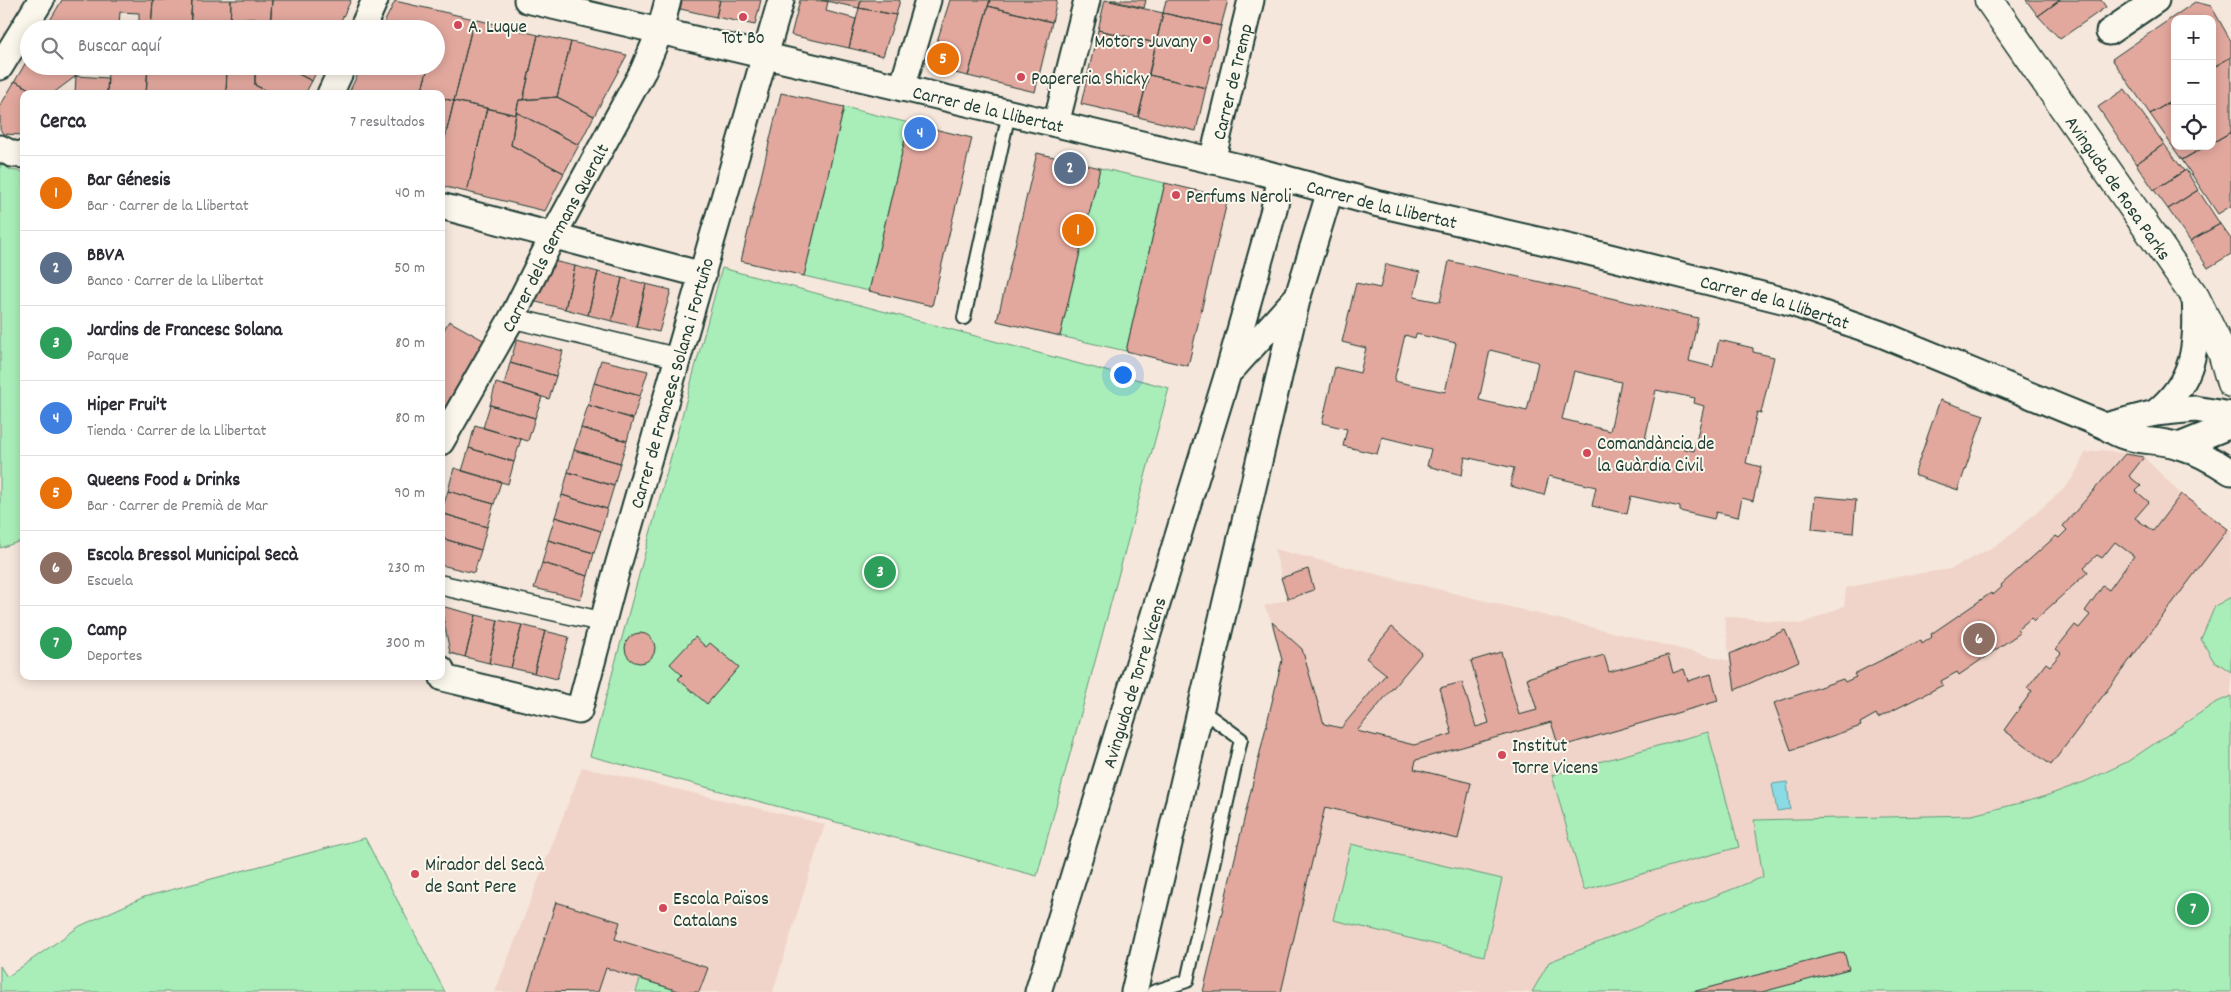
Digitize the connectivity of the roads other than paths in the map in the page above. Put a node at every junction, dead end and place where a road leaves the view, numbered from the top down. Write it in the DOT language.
graph roads {
  1 [pos="41,0"];
  2 [pos="375,0"];
  3 [pos="527,0"];
  4 [pos="668,0"];
  5 [pos="781,0"];
  6 [pos="928,0"];
  7 [pos="1087,0"];
  8 [pos="1251,0"];
  9 [pos="1989,0"];
  10 [pos="2156,0"];
  11 [pos="552,3"];
  12 [pos="29,20"];
  13 [pos="366,20"];
  14 [pos="660,31"];
  15 [pos="2109,32"];
  16 [pos="20,34"];
  17 [pos="766,56"];
  18 [pos="0,67"];
  19 [pos="339,75"];
  20 [pos="902,88"];
  21 [pos="332,90"];
  22 [pos="1009,113"];
  23 [pos="1056,124"];
  24 [pos="0,148"];
  25 [pos="20,155"];
  26 [pos="1212,161"];
  27 [pos="1281,178"];
  28 [pos="1330,191"];
  29 [pos="445,207"];
  30 [pos="554,234"];
  31 [pos="703,274"];
  32 [pos="1298,296"];
  33 [pos="2195,297"];
  34 [pos="512,318"];
  35 [pos="964,318"];
  36 [pos="2226,350"];
  37 [pos="678,358"];
  38 [pos="1228,373"];
  39 [pos="2231,383"];
  40 [pos="2155,413"];
  41 [pos="2231,415"];
  42 [pos="2231,425"];
  43 [pos="2105,426"];
  44 [pos="445,435"];
  45 [pos="2178,446"];
  46 [pos="2231,472"];
  47 [pos="445,586"];
  48 [pos="603,622"];
  49 [pos="445,678"];
  50 [pos="1201,710"];
  51 [pos="1038,992"];
  52 [pos="1134,992"];
  53 [pos="1153,992"];
  1 -- 12 [label="street"];
  2 -- 13 [label="street"];
  3 -- 11 [label="street, Carrer de la Llibertat"];
  4 -- 14 [label="street, Carrer dels Germans Queralt"];
  5 -- 17 [label="street, Carrer de Francesc Solana i Fortuño"];
  6 -- 20 [label="street"];
  7 -- 23 [label="street"];
  8 -- 26 [label="street, Carrer de Tremp"];
  9 -- 33 [label="main road, Avinguda de Rosa Parks"];
  10 -- 15 [label="street"];
  11 -- 14 [label="street, Carrer de la Llibertat"];
  14 -- 17 [label="street, Carrer de la Llibertat"];
  14 -- 30 [label="street, Carrer dels Germans Queralt"];
  16 -- 18 [label="street"];
  17 -- 20 [label="street, Carrer de la Llibertat"];
  17 -- 31 [label="street, Carrer de Francesc Solana i Fortuño"];
  19 -- 21 [label="street"];
  20 -- 22 [label="street, Carrer de la Llibertat"];
  22 -- 23 [label="street, Carrer de la Llibertat"];
  22 -- 35 [label="lane"];
  23 -- 26 [label="street, Carrer de la Llibertat"];
  24 -- 25 [label="street"];
  26 -- 27 [label="street, Carrer de la Llibertat"];
  27 -- 28 [label="street, Carrer de la Llibertat"];
  27 -- 38 [label="street, Avinguda de Torre Vicens"];
  28 -- 32 [label="street, Avinguda de Torre Vicens"];
  28 -- 43 [label="street, Carrer de la Llibertat"];
  29 -- 30 [label="street"];
  30 -- 31 [label="street"];
  30 -- 34 [label="street, Carrer dels Germans Queralt"];
  31 -- 37 [label="street, Carrer de Francesc Solana i Fortuño"];
  32 -- 38 [label="street, Avinguda de Torre Vicens"];
  32 -- 50 [label="street, Avinguda de Torre Vicens"];
  33 -- 36 [label="main road, Avinguda de Rosa Parks"];
  33 -- 40 [label="street"];
  34 -- 37 [label="street"];
  34 -- 44 [label="street, Carrer dels Germans Queralt"];
  36 -- 39 [label="main road, Avinguda de Rosa Parks"];
  37 -- 48 [label="street, Carrer de Francesc Solana i Fortuño"];
  38 -- 51 [label="street, Avinguda de Torre Vicens"];
  40 -- 41 [label="street"];
  40 -- 43 [label="street"];
  42 -- 45 [label="street, Carrer de la Llibertat"];
  43 -- 45 [label="street, Carrer de la Llibertat"];
  45 -- 46 [label="street, Carrer de la Llibertat"];
  47 -- 48 [label="street"];
  48 -- 49 [label="street, Carrer de Francesc Solana i Fortuño"];
  50 -- 52 [label="street, Avinguda de Torre Vicens"];
  50 -- 53 [label="lane"];
}
